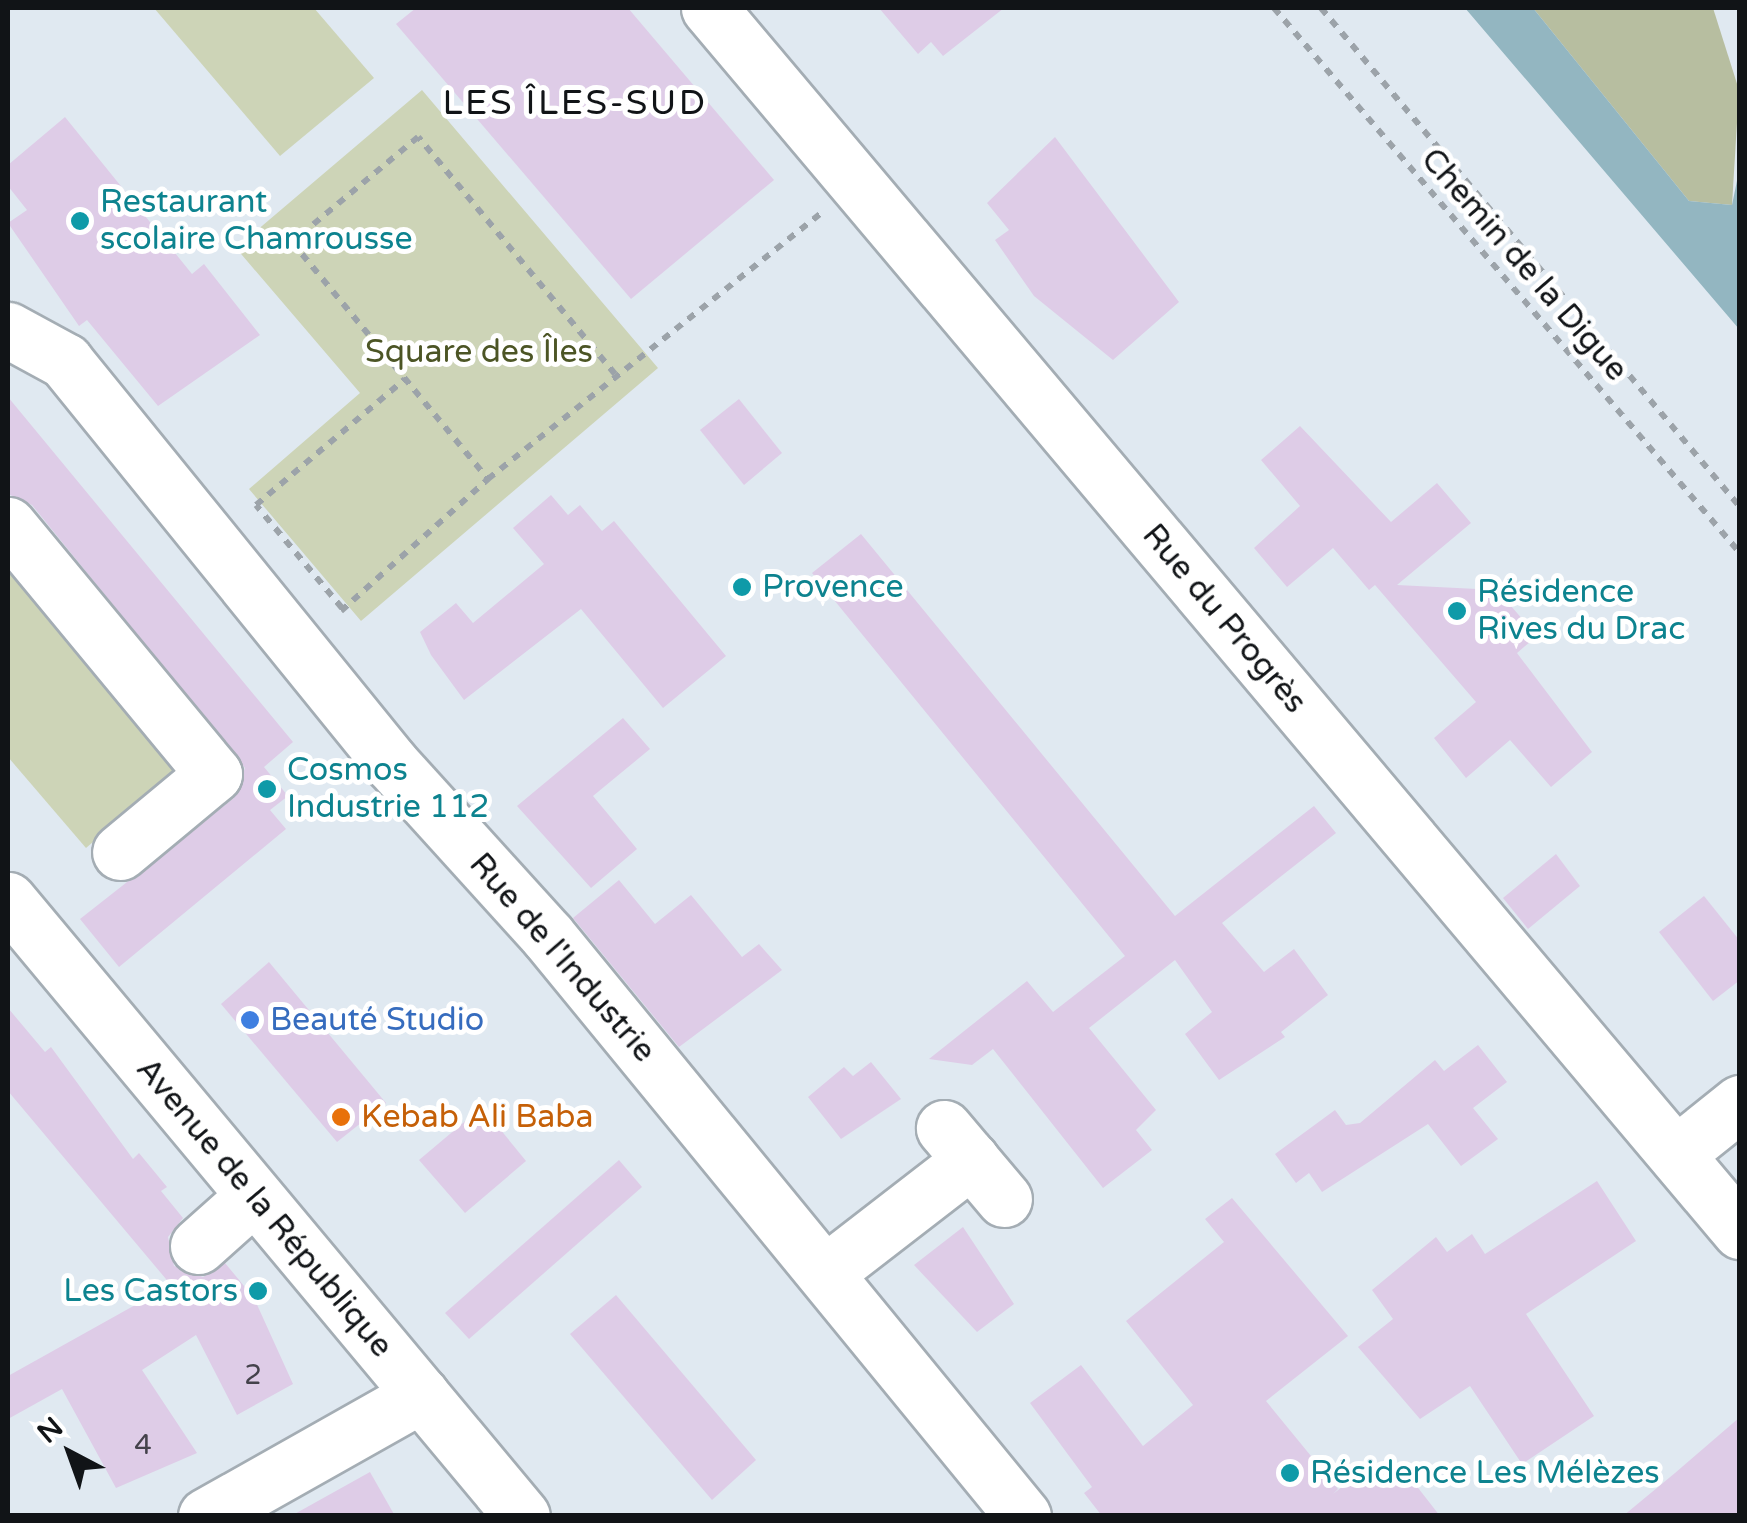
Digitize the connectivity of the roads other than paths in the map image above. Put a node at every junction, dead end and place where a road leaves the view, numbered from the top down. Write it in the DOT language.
graph roads {
  1 [pos="709,8"];
  2 [pos="8,330"];
  3 [pos="8,525"];
  4 [pos="120,852"];
  5 [pos="8,900"];
  6 [pos="1740,1102"];
  7 [pos="1676,1154"];
  8 [pos="973,1162"];
  9 [pos="254,1196"];
  10 [pos="1740,1230"];
  11 [pos="198,1246"];
  12 [pos="825,1274"];
  13 [pos="421,1395"];
  14 [pos="206,1516"];
  15 [pos="522,1516"];
  16 [pos="1023,1516"];
  1 -- 7 [label="street, Rue du Progrès"];
  2 -- 12 [label="street, Rue de l'Industrie"];
  3 -- 4 [label="street"];
  5 -- 9 [label="street, Avenue de la République"];
  6 -- 7 [label="street"];
  7 -- 10 [label="street, Rue du Progrès"];
  8 -- 12 [label="street"];
  9 -- 11 [label="street"];
  9 -- 13 [label="street, Avenue de la République"];
  12 -- 16 [label="street, Rue de l'Industrie"];
  13 -- 14 [label="street"];
  13 -- 15 [label="street, Avenue de la République"];
}
